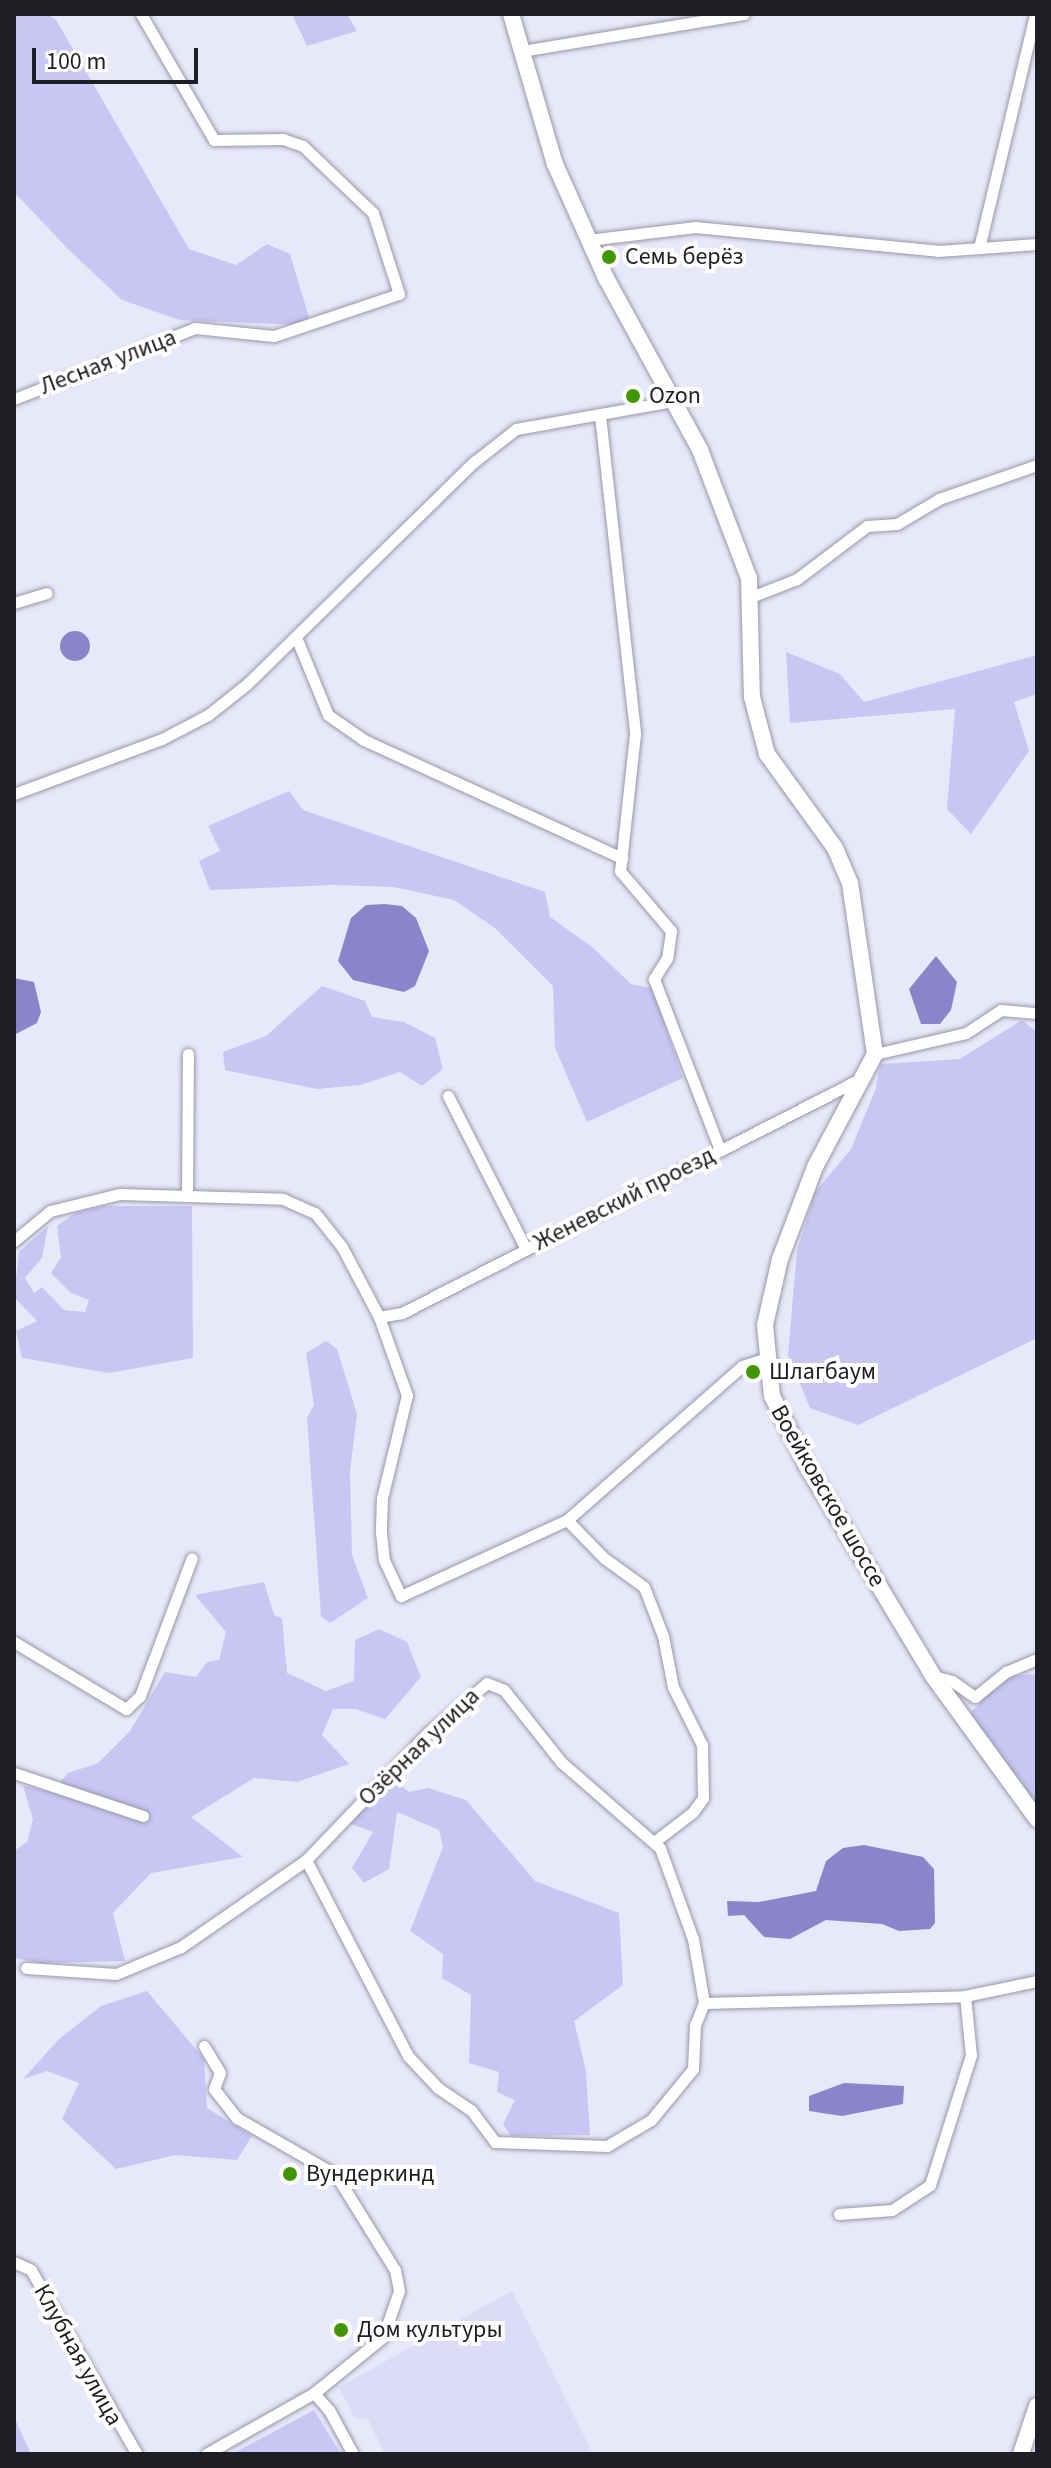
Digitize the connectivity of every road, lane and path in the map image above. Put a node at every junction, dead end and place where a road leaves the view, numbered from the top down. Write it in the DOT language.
graph roads {
  1 [pos="141,14"];
  2 [pos="511,14"];
  3 [pos="744,14"];
  4 [pos="1035,14"];
  5 [pos="522,51"];
  6 [pos="1037,244"];
  7 [pos="592,247"];
  8 [pos="979,248"];
  9 [pos="14,399"];
  10 [pos="673,401"];
  11 [pos="600,415"];
  12 [pos="1034,471"];
  13 [pos="46,593"];
  14 [pos="751,597"];
  15 [pos="14,603"];
  16 [pos="296,637"];
  17 [pos="14,794"];
  18 [pos="622,858"];
  19 [pos="1037,1013"];
  20 [pos="188,1054"];
  21 [pos="875,1054"];
  22 [pos="868,1075"];
  23 [pos="448,1096"];
  24 [pos="720,1150"];
  25 [pos="187,1193"];
  26 [pos="14,1241"];
  27 [pos="526,1249"];
  28 [pos="379,1317"];
  29 [pos="764,1359"];
  30 [pos="567,1520"];
  31 [pos="192,1558"];
  32 [pos="14,1642"];
  33 [pos="1037,1659"];
  34 [pos="933,1676"];
  35 [pos="14,1773"];
  36 [pos="143,1816"];
  37 [pos="1037,1819"];
  38 [pos="654,1842"];
  39 [pos="306,1860"];
  40 [pos="26,1968"];
  41 [pos="1037,1981"];
  42 [pos="965,1996"];
  43 [pos="704,2003"];
  44 [pos="204,2046"];
  45 [pos="839,2214"];
  46 [pos="14,2262"];
  47 [pos="314,2393"];
  48 [pos="1037,2406"];
  49 [pos="137,2454"];
  50 [pos="206,2454"];
  51 [pos="353,2454"];
  52 [pos="1021,2454"];
  1 -- 9 [label="street, Лесная улица"];
  2 -- 5 [label="street, Воейковское шоссе"];
  3 -- 5 [label="street"];
  4 -- 8 [label="street"];
  5 -- 7 [label="street, Воейковское шоссе"];
  6 -- 8 [label="street"];
  7 -- 8 [label="street"];
  7 -- 10 [label="street, Воейковское шоссе"];
  10 -- 11 [label="street"];
  10 -- 14 [label="street, Воейковское шоссе"];
  11 -- 16 [label="street"];
  11 -- 18 [label="street"];
  12 -- 14 [label="street"];
  13 -- 15 [label="street"];
  14 -- 21 [label="street, Воейковское шоссе"];
  16 -- 17 [label="street"];
  16 -- 18 [label="street"];
  18 -- 24 [label="street"];
  19 -- 21 [label="street"];
  20 -- 25 [label="street"];
  21 -- 22 [label="street, Воейковское шоссе"];
  22 -- 24 [label="street, Женевский проезд"];
  22 -- 29 [label="street, Воейковское шоссе"];
  23 -- 27 [label="street"];
  24 -- 27 [label="street, Женевский проезд"];
  25 -- 26 [label="street"];
  25 -- 28 [label="street"];
  27 -- 28 [label="street, Женевский проезд"];
  28 -- 30 [label="street"];
  29 -- 30 [label="street"];
  29 -- 34 [label="street, Воейковское шоссе"];
  30 -- 38 [label="street"];
  31 -- 32 [label="street"];
  33 -- 34 [label="street"];
  34 -- 37 [label="street, Воейковское шоссе"];
  35 -- 36 [label="street"];
  38 -- 39 [label="street, Озёрная улица"];
  38 -- 43 [label="street, Озёрная улица"];
  39 -- 40 [label="street"];
  39 -- 43 [label="street"];
  41 -- 42 [label="street"];
  42 -- 43 [label="street"];
  42 -- 45 [label="street"];
  44 -- 47 [label="street"];
  46 -- 49 [label="street, Клубная улица"];
  47 -- 50 [label="street"];
  47 -- 51 [label="street"];
  48 -- 52 [label="street"];
}
